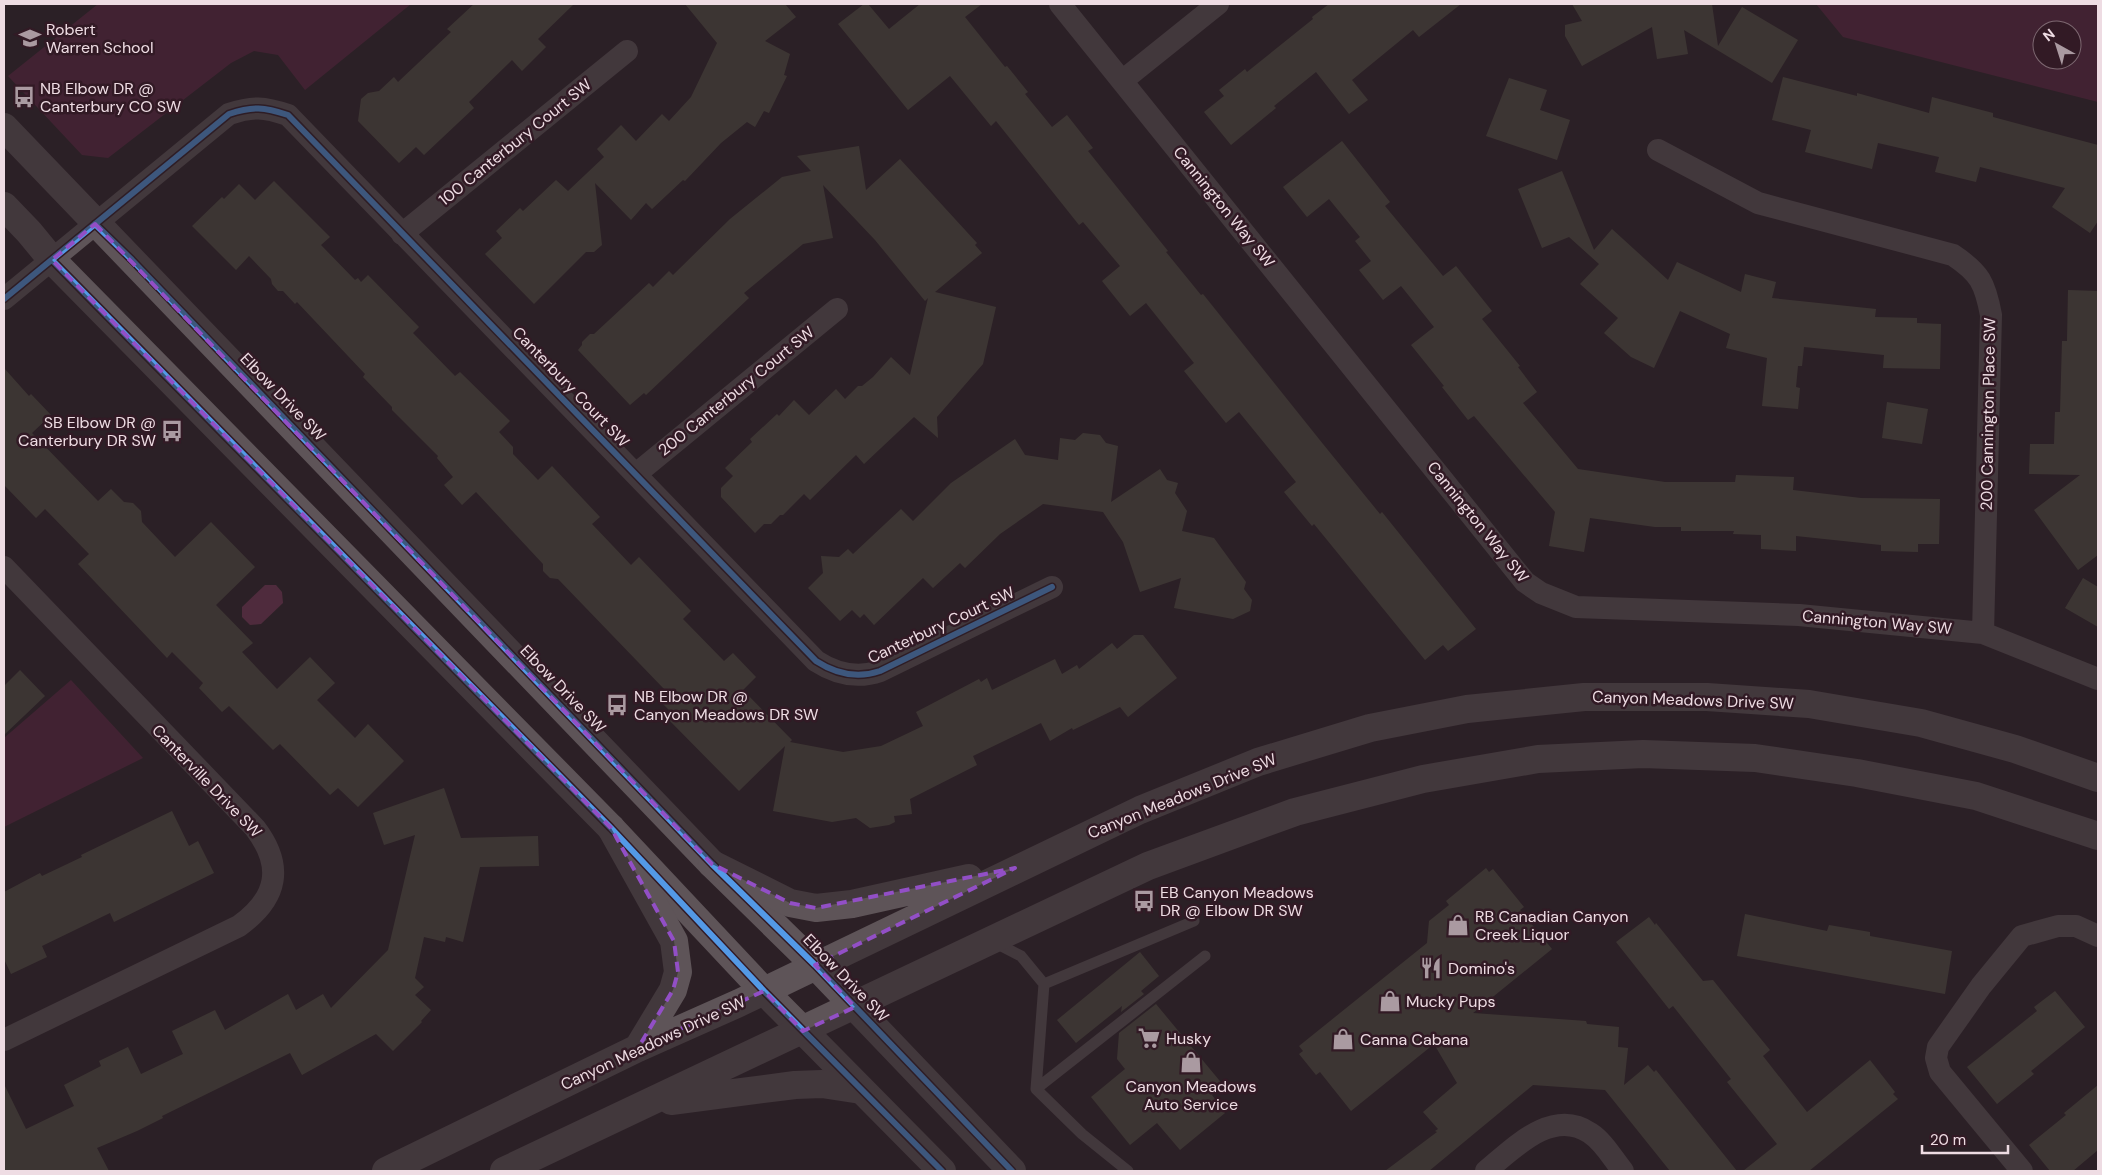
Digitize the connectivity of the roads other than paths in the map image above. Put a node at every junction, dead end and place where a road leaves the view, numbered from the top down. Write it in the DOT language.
graph roads {
  1 [pos="1060,4"];
  2 [pos="1218,4"];
  3 [pos="627,51"];
  4 [pos="1122,80"];
  5 [pos="4,127"];
  6 [pos="1658,150"];
  7 [pos="4,206"];
  8 [pos="96,224"];
  9 [pos="402,234"];
  10 [pos="52,260"];
  11 [pos="4,299"];
  12 [pos="837,309"];
  13 [pos="636,474"];
  14 [pos="4,567"];
  15 [pos="1052,586"];
  16 [pos="1983,632"];
  17 [pos="2098,679"];
  18 [pos="2098,778"];
  19 [pos="611,828"];
  20 [pos="2098,836"];
  21 [pos="712,864"];
  22 [pos="1015,868"];
  23 [pos="1194,921"];
  24 [pos="2098,936"];
  25 [pos="992,941"];
  26 [pos="1205,956"];
  27 [pos="815,965"];
  28 [pos="1044,984"];
  29 [pos="764,991"];
  30 [pos="855,1007"];
  31 [pos="803,1031"];
  32 [pos="4,1040"];
  33 [pos="638,1048"];
  34 [pos="1036,1089"];
  35 [pos="860,1090"];
  36 [pos="644,1104"];
  37 [pos="386,1171"];
  38 [pos="504,1171"];
  39 [pos="942,1171"];
  40 [pos="1012,1171"];
  41 [pos="1128,1171"];
  42 [pos="1486,1171"];
  43 [pos="1623,1171"];
  44 [pos="2022,1171"];
  1 -- 4 [label="street, Cannington Way SW"];
  2 -- 4 [label="street"];
  3 -- 9 [label="street, 100 Canterbury Court SW"];
  4 -- 16 [label="street, Cannington Way SW"];
  5 -- 8 [label="main road, Elbow Drive SW"];
  6 -- 16 [label="street, 200 Cannington Place SW"];
  7 -- 10 [label="main road"];
  8 -- 9 [label="street, Canterbury Court SW"];
  8 -- 10 [label="street, Canterbury Court SW"];
  8 -- 21 [label="main road, Elbow Drive SW"];
  9 -- 13 [label="street, Canterbury Court SW"];
  10 -- 11 [label="street, Canterbury Court SW"];
  10 -- 19 [label="main road"];
  12 -- 13 [label="street, 200 Canterbury Court SW"];
  13 -- 15 [label="street, Canterbury Court SW"];
  14 -- 32 [label="street, Canterville Drive SW"];
  16 -- 17 [label="street, Cannington Way SW"];
  18 -- 22 [label="main road, Canyon Meadows Drive SW"];
  19 -- 29 [label="main road"];
  19 -- 33 [label="main road"];
  20 -- 25 [label="main road"];
  21 -- 22 [label="main road"];
  21 -- 27 [label="main road, Elbow Drive SW"];
  22 -- 27 [label="main road, Canyon Meadows Drive SW"];
  23 -- 28 [label="lane"];
  24 -- 44 [label="street"];
  25 -- 28 [label="lane"];
  25 -- 30 [label="main road"];
  26 -- 34 [label="lane"];
  27 -- 29 [label="main road, Canyon Meadows Drive SW"];
  27 -- 30 [label="main road, Elbow Drive SW"];
  28 -- 34 [label="lane"];
  29 -- 31 [label="main road"];
  29 -- 33 [label="main road, Canyon Meadows Drive SW"];
  30 -- 31 [label="main road"];
  30 -- 40 [label="main road, Elbow Drive SW"];
  31 -- 35 [label="main road"];
  31 -- 36 [label="main road"];
  33 -- 37 [label="main road, Canyon Meadows Drive SW"];
  34 -- 41 [label="lane"];
  35 -- 36 [label="main road"];
  35 -- 39 [label="main road"];
  36 -- 38 [label="main road"];
  42 -- 43 [label="street"];
}
